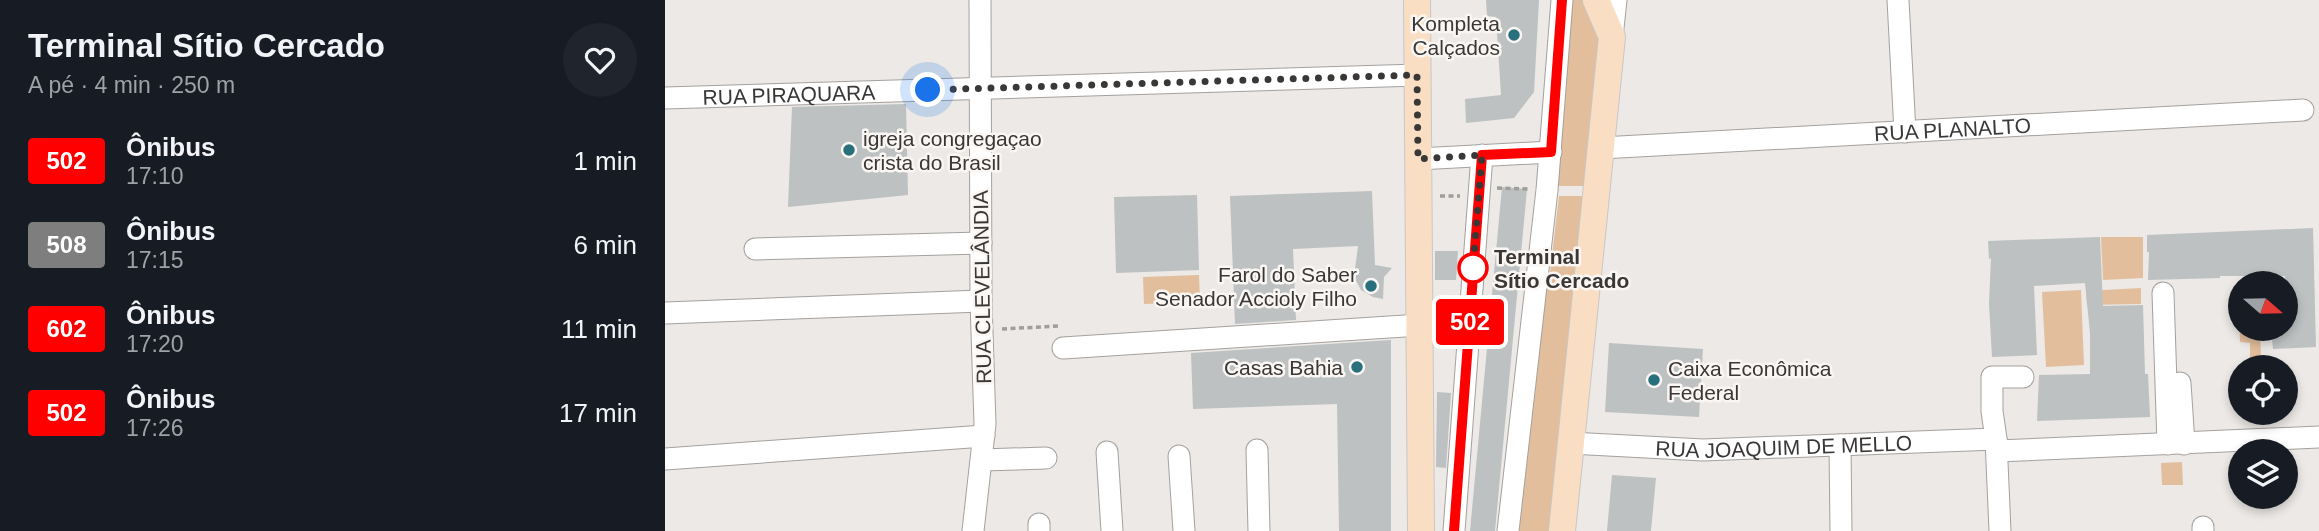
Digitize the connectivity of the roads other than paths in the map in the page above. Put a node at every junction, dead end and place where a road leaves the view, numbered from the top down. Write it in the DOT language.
graph roads {
  1 [pos="980,0"];
  2 [pos="1417,0"];
  3 [pos="1562,0"];
  4 [pos="1596,0"];
  5 [pos="1616,0"];
  6 [pos="1898,0"];
  7 [pos="1612,37"];
  8 [pos="1417,75"];
  9 [pos="980,89"];
  10 [pos="665,98"];
  11 [pos="2303,110"];
  12 [pos="1905,132"];
  13 [pos="1601,148"];
  14 [pos="1551,152"];
  15 [pos="1482,155"];
  16 [pos="1418,159"];
  17 [pos="981,243"];
  18 [pos="755,249"];
  19 [pos="2169,294"];
  20 [pos="981,301"];
  21 [pos="665,313"];
  22 [pos="1420,325"];
  23 [pos="1063,348"];
  24 [pos="2023,377"];
  25 [pos="984,436"];
  26 [pos="2319,437"];
  27 [pos="1570,443"];
  28 [pos="2176,444"];
  29 [pos="1840,445"];
  30 [pos="1997,445"];
  31 [pos="1257,450"];
  32 [pos="1107,452"];
  33 [pos="1179,456"];
  34 [pos="1046,458"];
  35 [pos="665,459"];
  36 [pos="982,460"];
  37 [pos="973,531"];
  38 [pos="1112,531"];
  39 [pos="1184,531"];
  40 [pos="1259,531"];
  41 [pos="1421,531"];
  42 [pos="1454,531"];
  43 [pos="1508,531"];
  44 [pos="1562,531"];
  45 [pos="1841,531"];
  46 [pos="2000,531"];
  1 -- 9 [label="street, RUA CLEVELÂNDIA"];
  2 -- 8 [label="main road"];
  3 -- 14 [label="street"];
  4 -- 7 [label="main road"];
  5 -- 7 [label="street"];
  6 -- 12 [label="street"];
  7 -- 13 [label="main road"];
  8 -- 9 [label="street, RUA PIRAQUARA"];
  8 -- 16 [label="main road"];
  9 -- 10 [label="street, RUA PIRAQUARA"];
  9 -- 17 [label="street, RUA CLEVELÂNDIA"];
  11 -- 12 [label="street, RUA PLANALTO"];
  12 -- 13 [label="street, RUA PLANALTO"];
  13 -- 27 [label="main road"];
  14 -- 15 [label="street"];
  14 -- 43 [label="street"];
  15 -- 16 [label="street"];
  15 -- 42 [label="street"];
  16 -- 22 [label="main road"];
  17 -- 18 [label="street"];
  17 -- 20 [label="street, RUA CLEVELÂNDIA"];
  19 -- 28 [label="street"];
  20 -- 21 [label="street"];
  20 -- 25 [label="street, RUA CLEVELÂNDIA"];
  22 -- 23 [label="street"];
  22 -- 41 [label="main road"];
  24 -- 30 [label="street"];
  25 -- 35 [label="street"];
  25 -- 36 [label="street, RUA CLEVELÂNDIA"];
  26 -- 28 [label="street, RUA JOAQUIM DE MELLO"];
  27 -- 29 [label="street, RUA JOAQUIM DE MELLO"];
  27 -- 44 [label="main road"];
  28 -- 30 [label="street, RUA JOAQUIM DE MELLO"];
  29 -- 30 [label="street, RUA JOAQUIM DE MELLO"];
  29 -- 45 [label="street"];
  30 -- 46 [label="street"];
  31 -- 40 [label="street"];
  32 -- 38 [label="street"];
  33 -- 39 [label="street"];
  34 -- 36 [label="street"];
  36 -- 37 [label="street, RUA CLEVELÂNDIA"];
}
